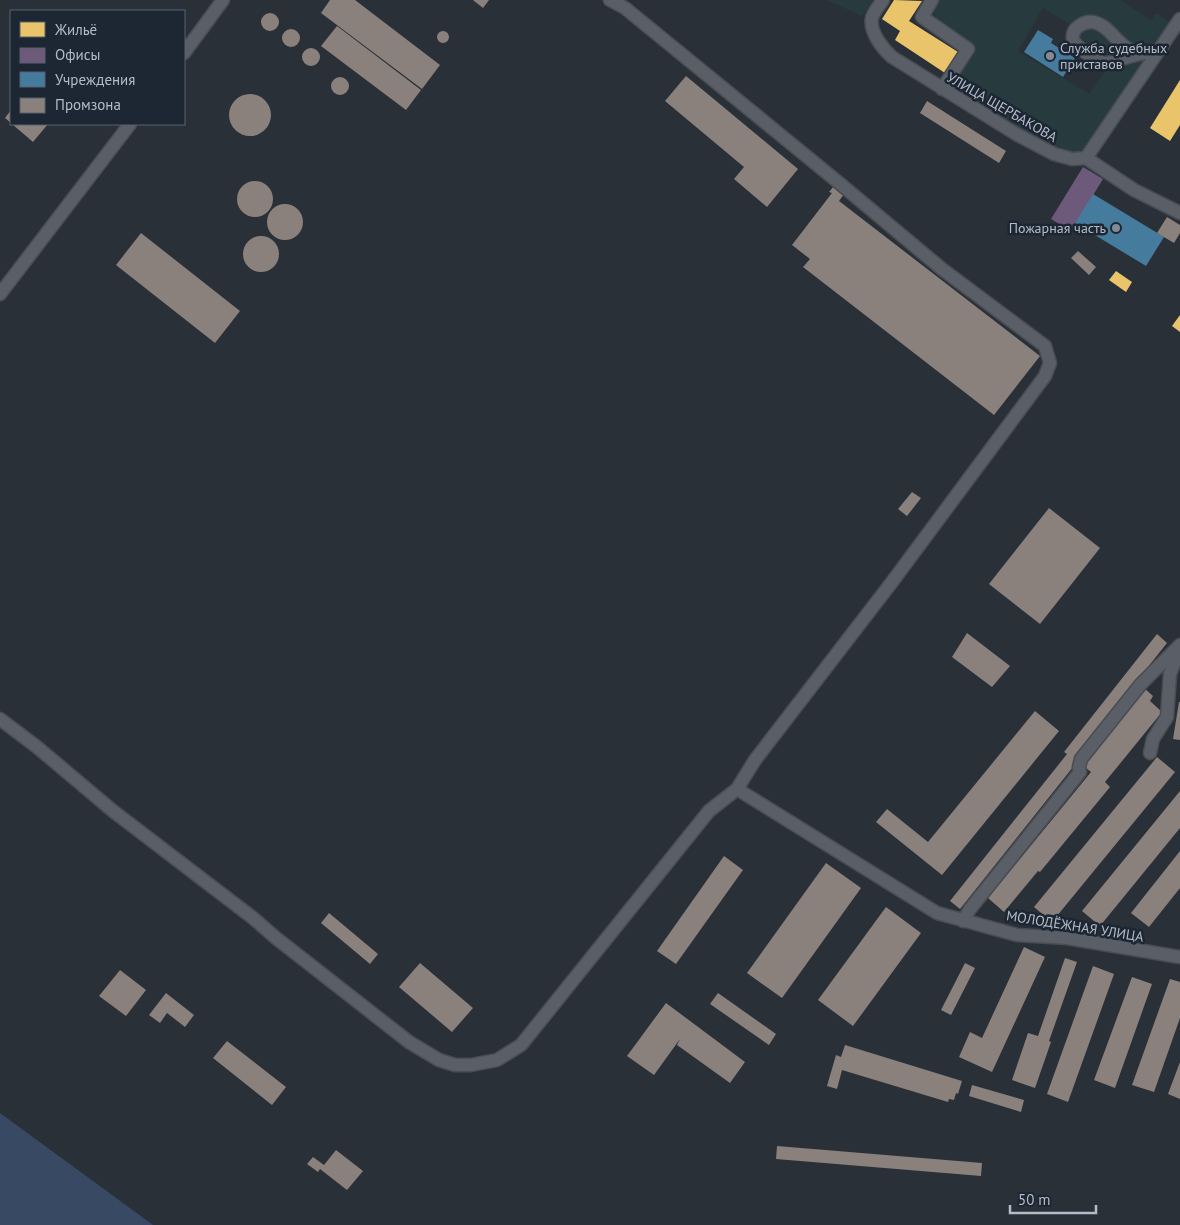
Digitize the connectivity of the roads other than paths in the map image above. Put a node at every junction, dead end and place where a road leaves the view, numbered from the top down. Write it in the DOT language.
graph roads {
  1 [pos="223,0"];
  2 [pos="610,0"];
  3 [pos="883,0"];
  4 [pos="932,0"];
  5 [pos="1180,19"];
  6 [pos="1159,50"];
  7 [pos="185,52"];
  8 [pos="1141,53"];
  9 [pos="942,89"];
  10 [pos="129,125"];
  11 [pos="1086,158"];
  12 [pos="1180,213"];
  13 [pos="0,294"];
  14 [pos="1180,646"];
  15 [pos="0,719"];
  16 [pos="1150,753"];
  17 [pos="737,789"];
  18 [pos="963,921"];
  19 [pos="1180,957"];
  1 -- 7 [label="street"];
  2 -- 17 [label="street"];
  3 -- 9 [label="street, УЛИЦА ЩЕРБАКОВА"];
  4 -- 9 [label="street"];
  5 -- 6 [label="street"];
  6 -- 8 [label="street"];
  6 -- 11 [label="street"];
  8 -- 8 [label="street"];
  9 -- 11 [label="street, УЛИЦА ЩЕРБАКОВА"];
  10 -- 13 [label="street"];
  11 -- 12 [label="street, УЛИЦА ЩЕРБАКОВА"];
  14 -- 16 [label="street"];
  14 -- 18 [label="street"];
  15 -- 17 [label="street"];
  17 -- 18 [label="street, МОЛОДЁЖНАЯ УЛИЦА"];
  18 -- 19 [label="street, МОЛОДЁЖНАЯ УЛИЦА"];
}
